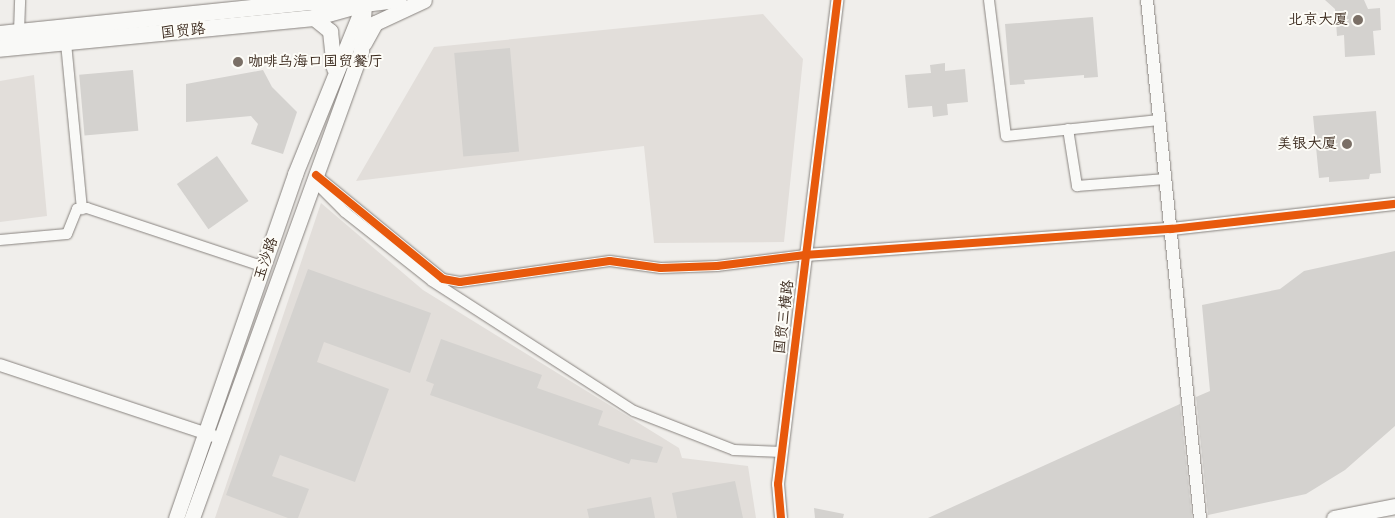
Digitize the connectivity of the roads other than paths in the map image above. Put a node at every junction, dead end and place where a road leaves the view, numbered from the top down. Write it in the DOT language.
graph roads {
  1 [pos="20,0"];
  2 [pos="399,0"];
  3 [pos="424,0"];
  4 [pos="837,0"];
  5 [pos="989,0"];
  6 [pos="1147,0"];
  7 [pos="364,2"];
  8 [pos="318,7"];
  9 [pos="19,32"];
  10 [pos="0,34"];
  11 [pos="66,43"];
  12 [pos="0,49"];
  13 [pos="361,51"];
  14 [pos="333,78"];
  15 [pos="1160,120"];
  16 [pos="1068,130"];
  17 [pos="315,178"];
  18 [pos="1166,179"];
  19 [pos="1395,204"];
  20 [pos="82,209"];
  21 [pos="1171,229"];
  22 [pos="0,240"];
  23 [pos="805,255"];
  24 [pos="258,265"];
  25 [pos="0,365"];
  26 [pos="212,436"];
  27 [pos="782,452"];
  28 [pos="1395,506"];
  29 [pos="176,518"];
  30 [pos="192,518"];
  31 [pos="781,518"];
  32 [pos="1200,518"];
  33 [pos="1334,518"];
  1 -- 9 [label="street"];
  2 -- 7 [label="main road, 国贸路"];
  3 -- 13 [label="main road"];
  4 -- 23 [label="street, 国贸三横路"];
  5 -- 16 [label="street"];
  6 -- 15 [label="street"];
  7 -- 8 [label="main road, 国贸路"];
  7 -- 13 [label="main road, 玉沙路"];
  7 -- 14 [label="main road, 玉沙路"];
  8 -- 9 [label="main road, 国贸路"];
  8 -- 11 [label="main road, 国贸路"];
  8 -- 14 [label="main road"];
  9 -- 10 [label="main road, 国贸路"];
  11 -- 12 [label="main road, 国贸路"];
  11 -- 20 [label="street"];
  13 -- 17 [label="main road, 玉沙路"];
  14 -- 26 [label="main road, 玉沙路"];
  15 -- 16 [label="street"];
  15 -- 18 [label="street"];
  16 -- 18 [label="street"];
  17 -- 23 [label="street"];
  17 -- 26 [label="main road, 玉沙路"];
  17 -- 27 [label="street"];
  18 -- 21 [label="street"];
  19 -- 21 [label="street"];
  20 -- 22 [label="street"];
  20 -- 24 [label="street"];
  21 -- 23 [label="street"];
  21 -- 32 [label="street"];
  23 -- 27 [label="street, 国贸三横路"];
  25 -- 26 [label="street"];
  26 -- 29 [label="main road, 玉沙路"];
  26 -- 30 [label="main road, 玉沙路"];
  27 -- 31 [label="street, 国贸三横路"];
  28 -- 33 [label="main road"];
}
